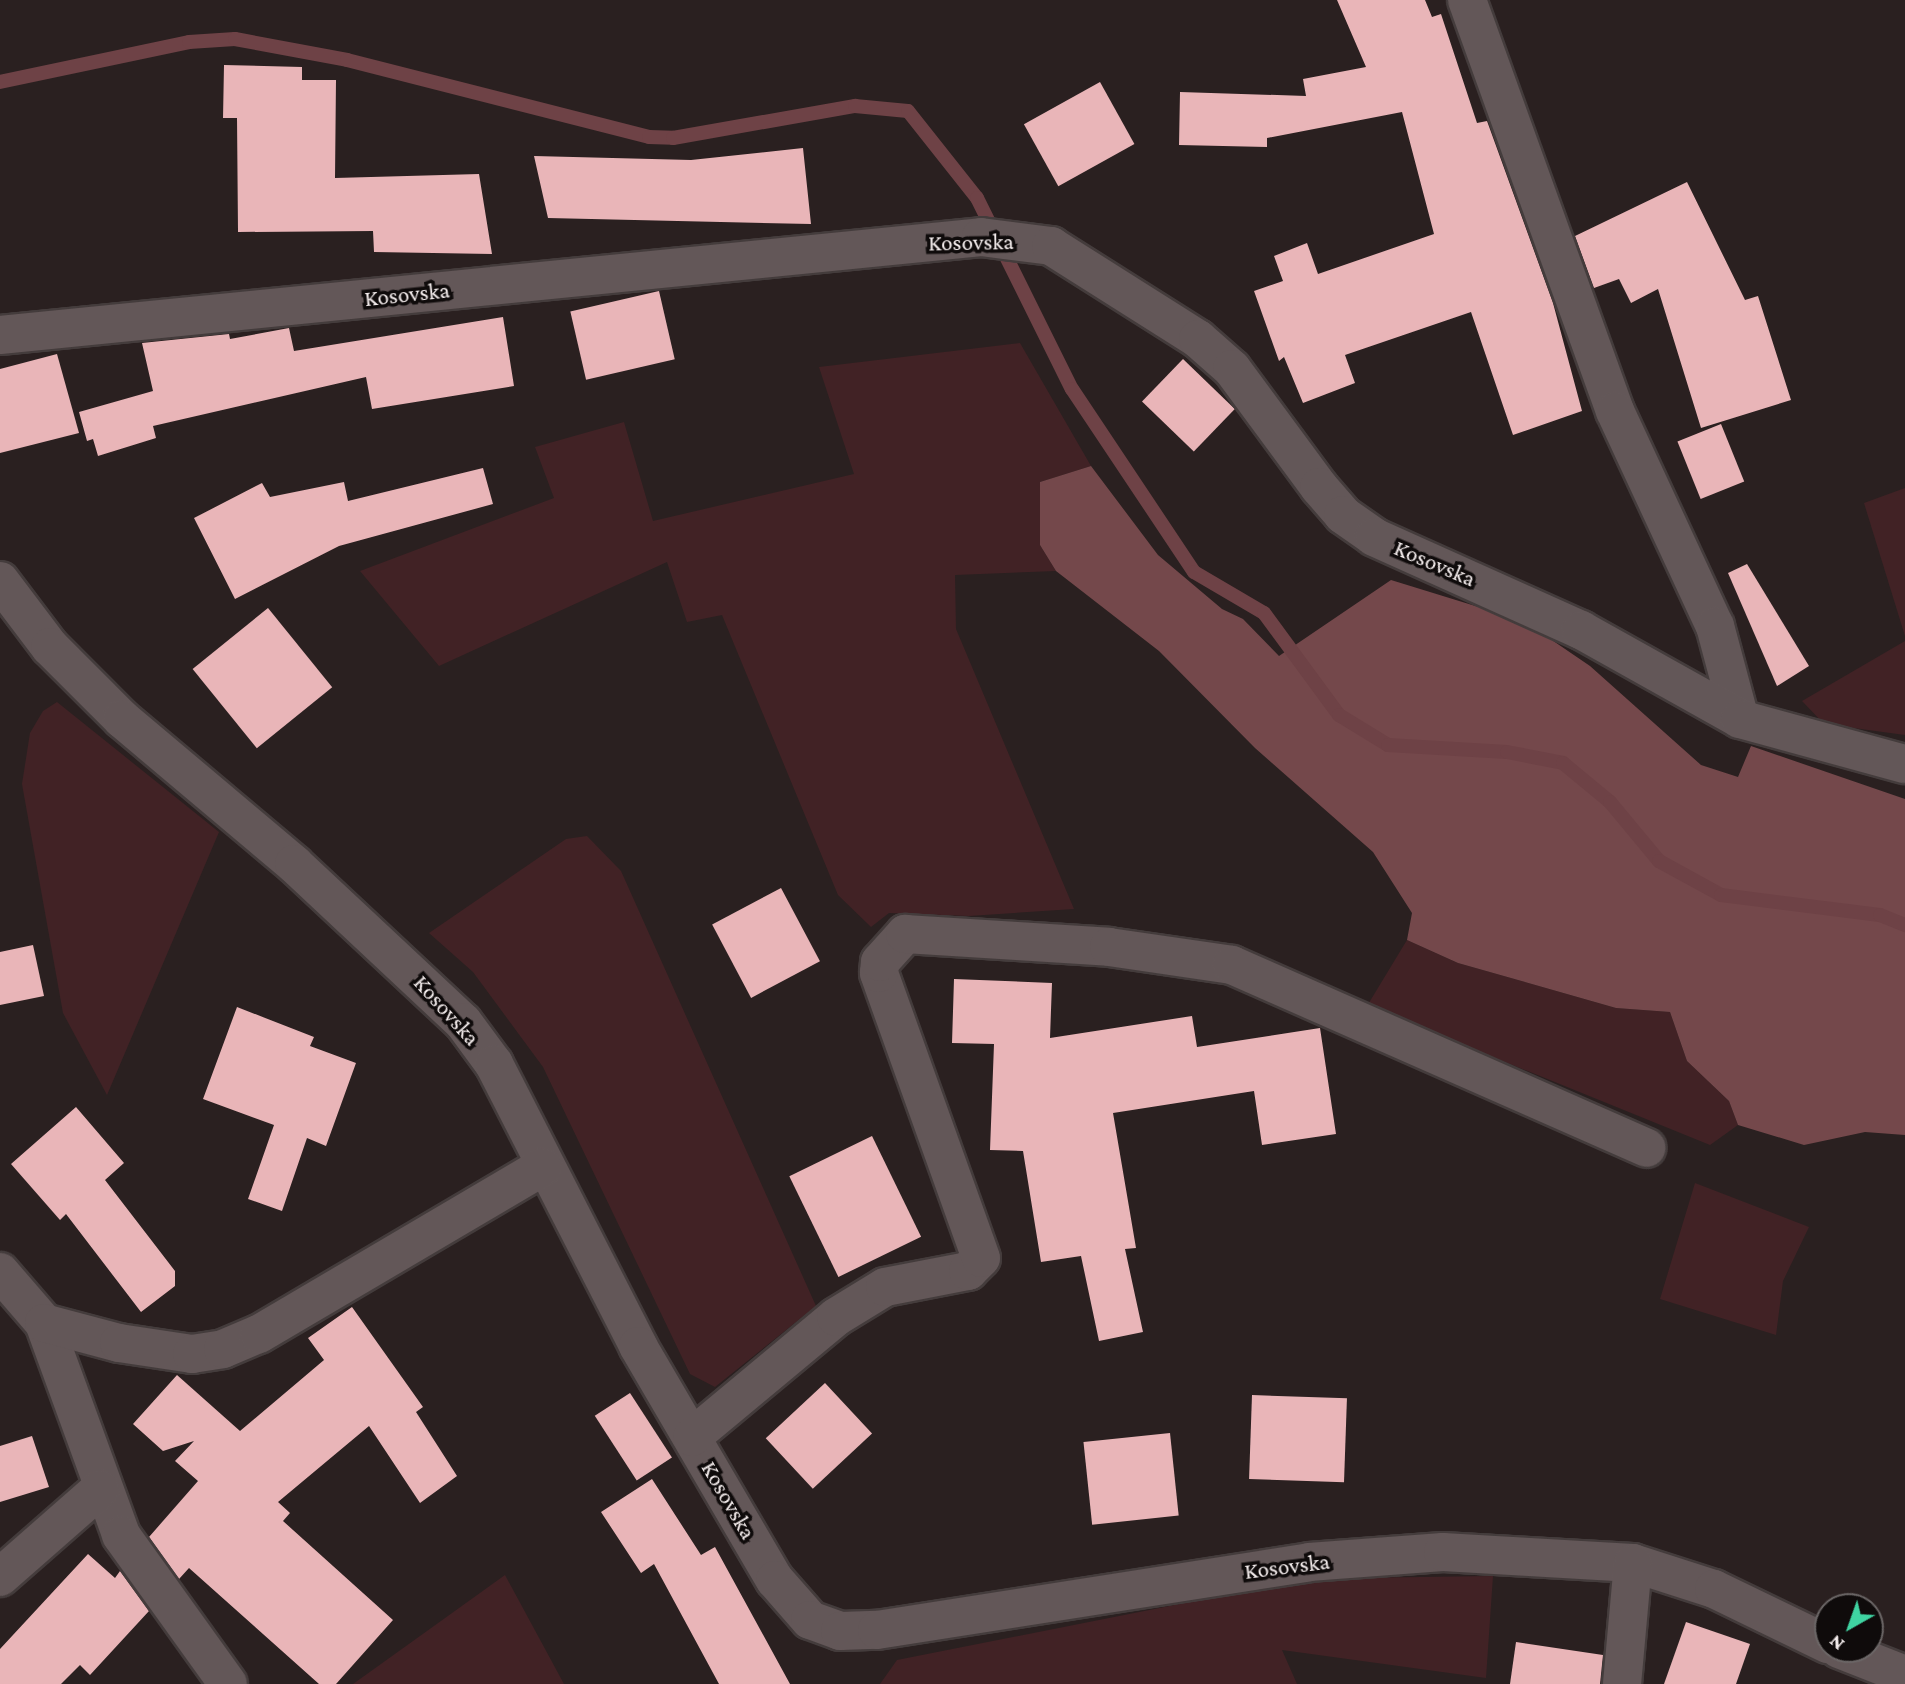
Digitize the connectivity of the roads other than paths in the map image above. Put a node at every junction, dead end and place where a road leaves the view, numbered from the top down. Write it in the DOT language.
graph roads {
  1 [pos="1467,0"];
  2 [pos="0,335"];
  3 [pos="0,581"];
  4 [pos="1740,719"];
  5 [pos="1905,764"];
  6 [pos="1646,1148"];
  7 [pos="542,1167"];
  8 [pos="0,1272"];
  9 [pos="44,1323"];
  10 [pos="692,1437"];
  11 [pos="100,1489"];
  12 [pos="1633,1563"];
  13 [pos="0,1577"];
  14 [pos="1814,1637"];
  15 [pos="1875,1663"];
  16 [pos="1905,1675"];
  17 [pos="228,1684"];
  18 [pos="1622,1684"];
  1 -- 4 [label="street"];
  2 -- 4 [label="street, Kosovska"];
  3 -- 7 [label="street, Kosovska"];
  4 -- 5 [label="street, Kosovska"];
  6 -- 10 [label="street"];
  7 -- 9 [label="street"];
  7 -- 10 [label="street, Kosovska"];
  8 -- 9 [label="street"];
  9 -- 11 [label="street"];
  10 -- 12 [label="street, Kosovska"];
  11 -- 13 [label="street"];
  11 -- 17 [label="street"];
  12 -- 14 [label="street, Kosovska"];
  12 -- 18 [label="street"];
  15 -- 16 [label="street"];
}
